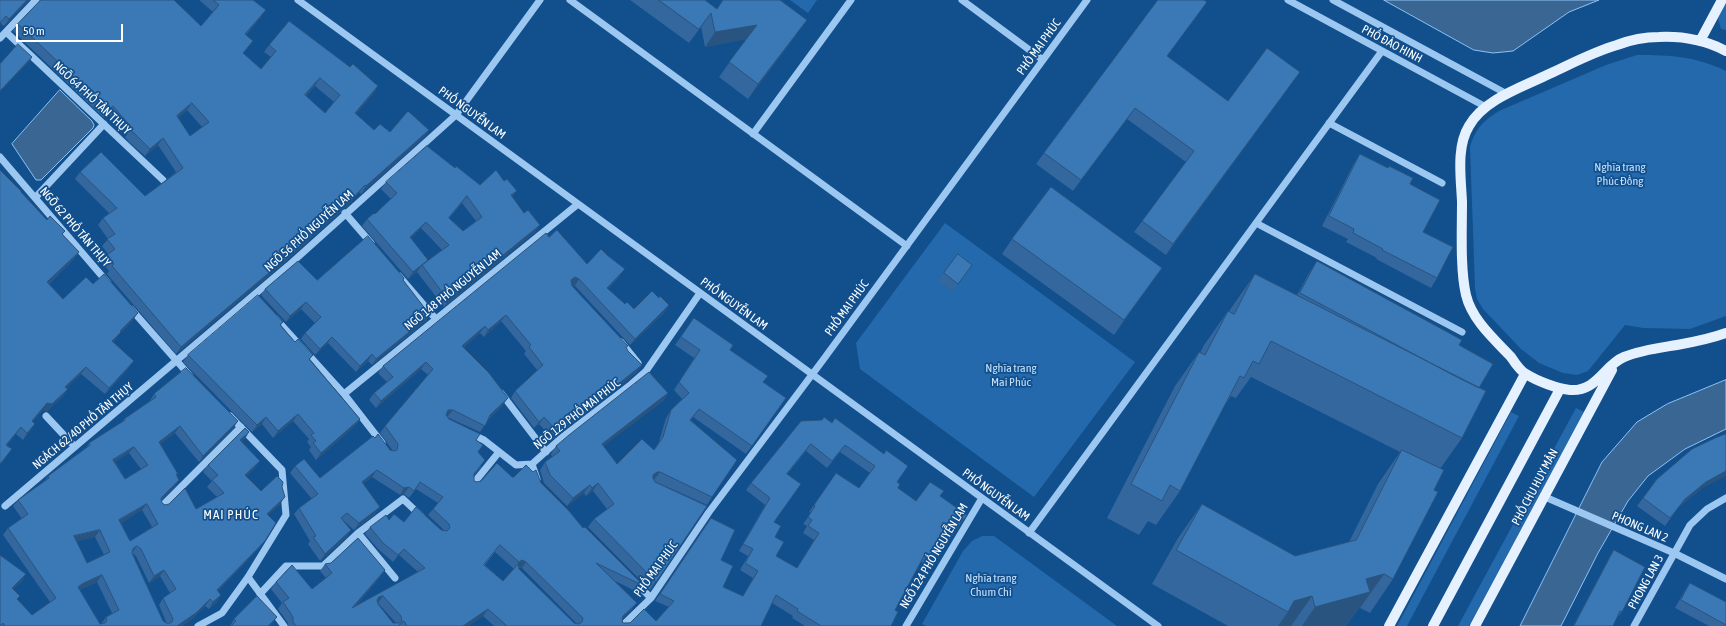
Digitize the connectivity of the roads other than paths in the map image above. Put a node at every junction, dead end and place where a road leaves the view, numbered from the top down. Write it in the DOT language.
graph roads {
  1 [pos="36,0"];
  2 [pos="298,0"];
  3 [pos="540,0"];
  4 [pos="570,0"];
  5 [pos="851,0"];
  6 [pos="962,0"];
  7 [pos="1087,0"];
  8 [pos="1288,0"];
  9 [pos="1333,0"];
  10 [pos="1722,0"];
  11 [pos="6,32"];
  12 [pos="0,38"];
  13 [pos="1700,40"];
  14 [pos="1382,51"];
  15 [pos="1726,51"];
  16 [pos="1043,60"];
  17 [pos="1507,94"];
  18 [pos="1486,107"];
  19 [pos="456,115"];
  20 [pos="1329,123"];
  21 [pos="104,124"];
  22 [pos="753,134"];
  23 [pos="0,157"];
  24 [pos="163,180"];
  25 [pos="1442,183"];
  26 [pos="35,198"];
  27 [pos="578,204"];
  28 [pos="346,214"];
  29 [pos="1256,222"];
  30 [pos="907,246"];
  31 [pos="375,248"];
  32 [pos="395,272"];
  33 [pos="112,288"];
  34 [pos="700,293"];
  35 [pos="254,295"];
  36 [pos="259,301"];
  37 [pos="128,305"];
  38 [pos="270,312"];
  39 [pos="435,318"];
  40 [pos="1462,332"];
  41 [pos="1726,333"];
  42 [pos="613,334"];
  43 [pos="1618,360"];
  44 [pos="176,362"];
  45 [pos="646,371"];
  46 [pos="1525,374"];
  47 [pos="812,375"];
  48 [pos="198,383"];
  49 [pos="1560,388"];
  50 [pos="498,389"];
  51 [pos="344,394"];
  52 [pos="225,410"];
  53 [pos="46,416"];
  54 [pos="241,427"];
  55 [pos="465,431"];
  56 [pos="75,447"];
  57 [pos="385,447"];
  58 [pos="499,452"];
  59 [pos="546,452"];
  60 [pos="532,464"];
  61 [pos="473,484"];
  62 [pos="540,486"];
  63 [pos="1545,496"];
  64 [pos="982,498"];
  65 [pos="1726,498"];
  66 [pos="5,506"];
  67 [pos="160,507"];
  68 [pos="702,508"];
  69 [pos="709,512"];
  70 [pos="429,524"];
  71 [pos="1029,532"];
  72 [pos="358,533"];
  73 [pos="1674,553"];
  74 [pos="629,576"];
  75 [pos="248,577"];
  76 [pos="395,578"];
  77 [pos="1726,580"];
  78 [pos="260,594"];
  79 [pos="651,598"];
  80 [pos="198,626"];
  81 [pos="284,626"];
  82 [pos="622,626"];
  83 [pos="906,626"];
  84 [pos="1158,626"];
  85 [pos="1390,626"];
  86 [pos="1432,626"];
  87 [pos="1475,626"];
  88 [pos="1634,626"];
  1 -- 11 [label="street"];
  2 -- 19 [label="street, PHỐ NGUYỄN LAM"];
  3 -- 19 [label="street, NGÕ 56 PHỐ NGUYỄN LAM"];
  4 -- 22 [label="street"];
  5 -- 22 [label="street"];
  6 -- 16 [label="street"];
  7 -- 16 [label="street, PHỐ MAI PHÚC"];
  8 -- 14 [label="street, PHỐ ĐÀO HINH"];
  9 -- 17 [label="street, PHỐ ĐÀO HINH"];
  10 -- 13 [label="main road"];
  11 -- 12 [label="street"];
  11 -- 21 [label="street, NGÕ 64 PHỐ TÂN THỤY"];
  13 -- 15 [label="main road"];
  13 -- 17 [label="main road"];
  14 -- 18 [label="street, PHỐ ĐÀO HINH"];
  14 -- 20 [label="street"];
  16 -- 30 [label="street, PHỐ MAI PHÚC"];
  17 -- 18 [label="main road"];
  18 -- 46 [label="main road"];
  19 -- 27 [label="street, PHỐ NGUYỄN LAM"];
  19 -- 28 [label="street, NGÕ 56 PHỐ NGUYỄN LAM"];
  20 -- 25 [label="street"];
  20 -- 29 [label="street"];
  21 -- 24 [label="street, NGÕ 64 PHỐ TÂN THỤY"];
  21 -- 26 [label="street"];
  22 -- 30 [label="street"];
  23 -- 26 [label="street, NGÕ 62 PHỐ TÂN THỤY"];
  26 -- 33 [label="street, NGÕ 62 PHỐ TÂN THỤY"];
  27 -- 34 [label="street, PHỐ NGUYỄN LAM"];
  27 -- 39 [label="street, NGÕ 148 PHỐ NGUYỄN LAM"];
  28 -- 31 [label="street"];
  28 -- 35 [label="street, NGÕ 56 PHỐ NGUYỄN LAM"];
  29 -- 40 [label="street"];
  29 -- 71 [label="street"];
  30 -- 47 [label="street, PHỐ MAI PHÚC"];
  32 -- 39 [label="street"];
  34 -- 45 [label="street, NGÕ 129 PHỐ MAI PHÚC"];
  34 -- 47 [label="street, PHỐ NGUYỄN LAM"];
  35 -- 36 [label="street"];
  35 -- 44 [label="street, NGÕ 56 PHỐ NGUYỄN LAM"];
  37 -- 44 [label="street"];
  38 -- 51 [label="street"];
  39 -- 51 [label="street, NGÕ 148 PHỐ NGUYỄN LAM"];
  41 -- 43 [label="main road"];
  42 -- 45 [label="street"];
  43 -- 49 [label="main road"];
  43 -- 63 [label="main road, PHỐ CHU HUY MÂN"];
  44 -- 48 [label="street"];
  44 -- 56 [label="street, NGÁCH 62/40 PHỐ TÂN THỤY"];
  45 -- 59 [label="street, NGÕ 129 PHỐ MAI PHÚC"];
  46 -- 49 [label="main road"];
  46 -- 85 [label="main road"];
  47 -- 64 [label="street, PHỐ NGUYỄN LAM"];
  47 -- 69 [label="street, PHỐ MAI PHÚC"];
  49 -- 86 [label="main road, PHỐ CHU HUY MÂN"];
  50 -- 59 [label="street"];
  51 -- 57 [label="street"];
  52 -- 54 [label="street"];
  53 -- 56 [label="street"];
  54 -- 67 [label="street"];
  54 -- 75 [label="street"];
  55 -- 58 [label="street"];
  56 -- 66 [label="street, NGÁCH 62/40 PHỐ TÂN THỤY"];
  58 -- 60 [label="street"];
  58 -- 61 [label="street"];
  59 -- 60 [label="street, NGÕ 129 PHỐ MAI PHÚC"];
  60 -- 62 [label="street, NGÕ 129 PHỐ MAI PHÚC"];
  63 -- 73 [label="street, PHONG LAN 2"];
  63 -- 87 [label="main road, PHỐ CHU HUY MÂN"];
  64 -- 71 [label="street, PHỐ NGUYỄN LAM"];
  64 -- 83 [label="street, NGÕ 124 PHỐ NGUYỄN LAM"];
  65 -- 73 [label="street, PHONG LAN 3"];
  68 -- 69 [label="street"];
  69 -- 79 [label="street, PHỐ MAI PHÚC"];
  70 -- 72 [label="street"];
  71 -- 84 [label="street, PHỐ NGUYỄN LAM"];
  72 -- 76 [label="street"];
  72 -- 78 [label="street"];
  73 -- 77 [label="street, PHONG LAN 2"];
  73 -- 88 [label="street, PHONG LAN 3"];
  74 -- 79 [label="street"];
  75 -- 78 [label="street"];
  75 -- 80 [label="street"];
  78 -- 81 [label="street"];
  79 -- 82 [label="street, PHỐ MAI PHÚC"];
}
